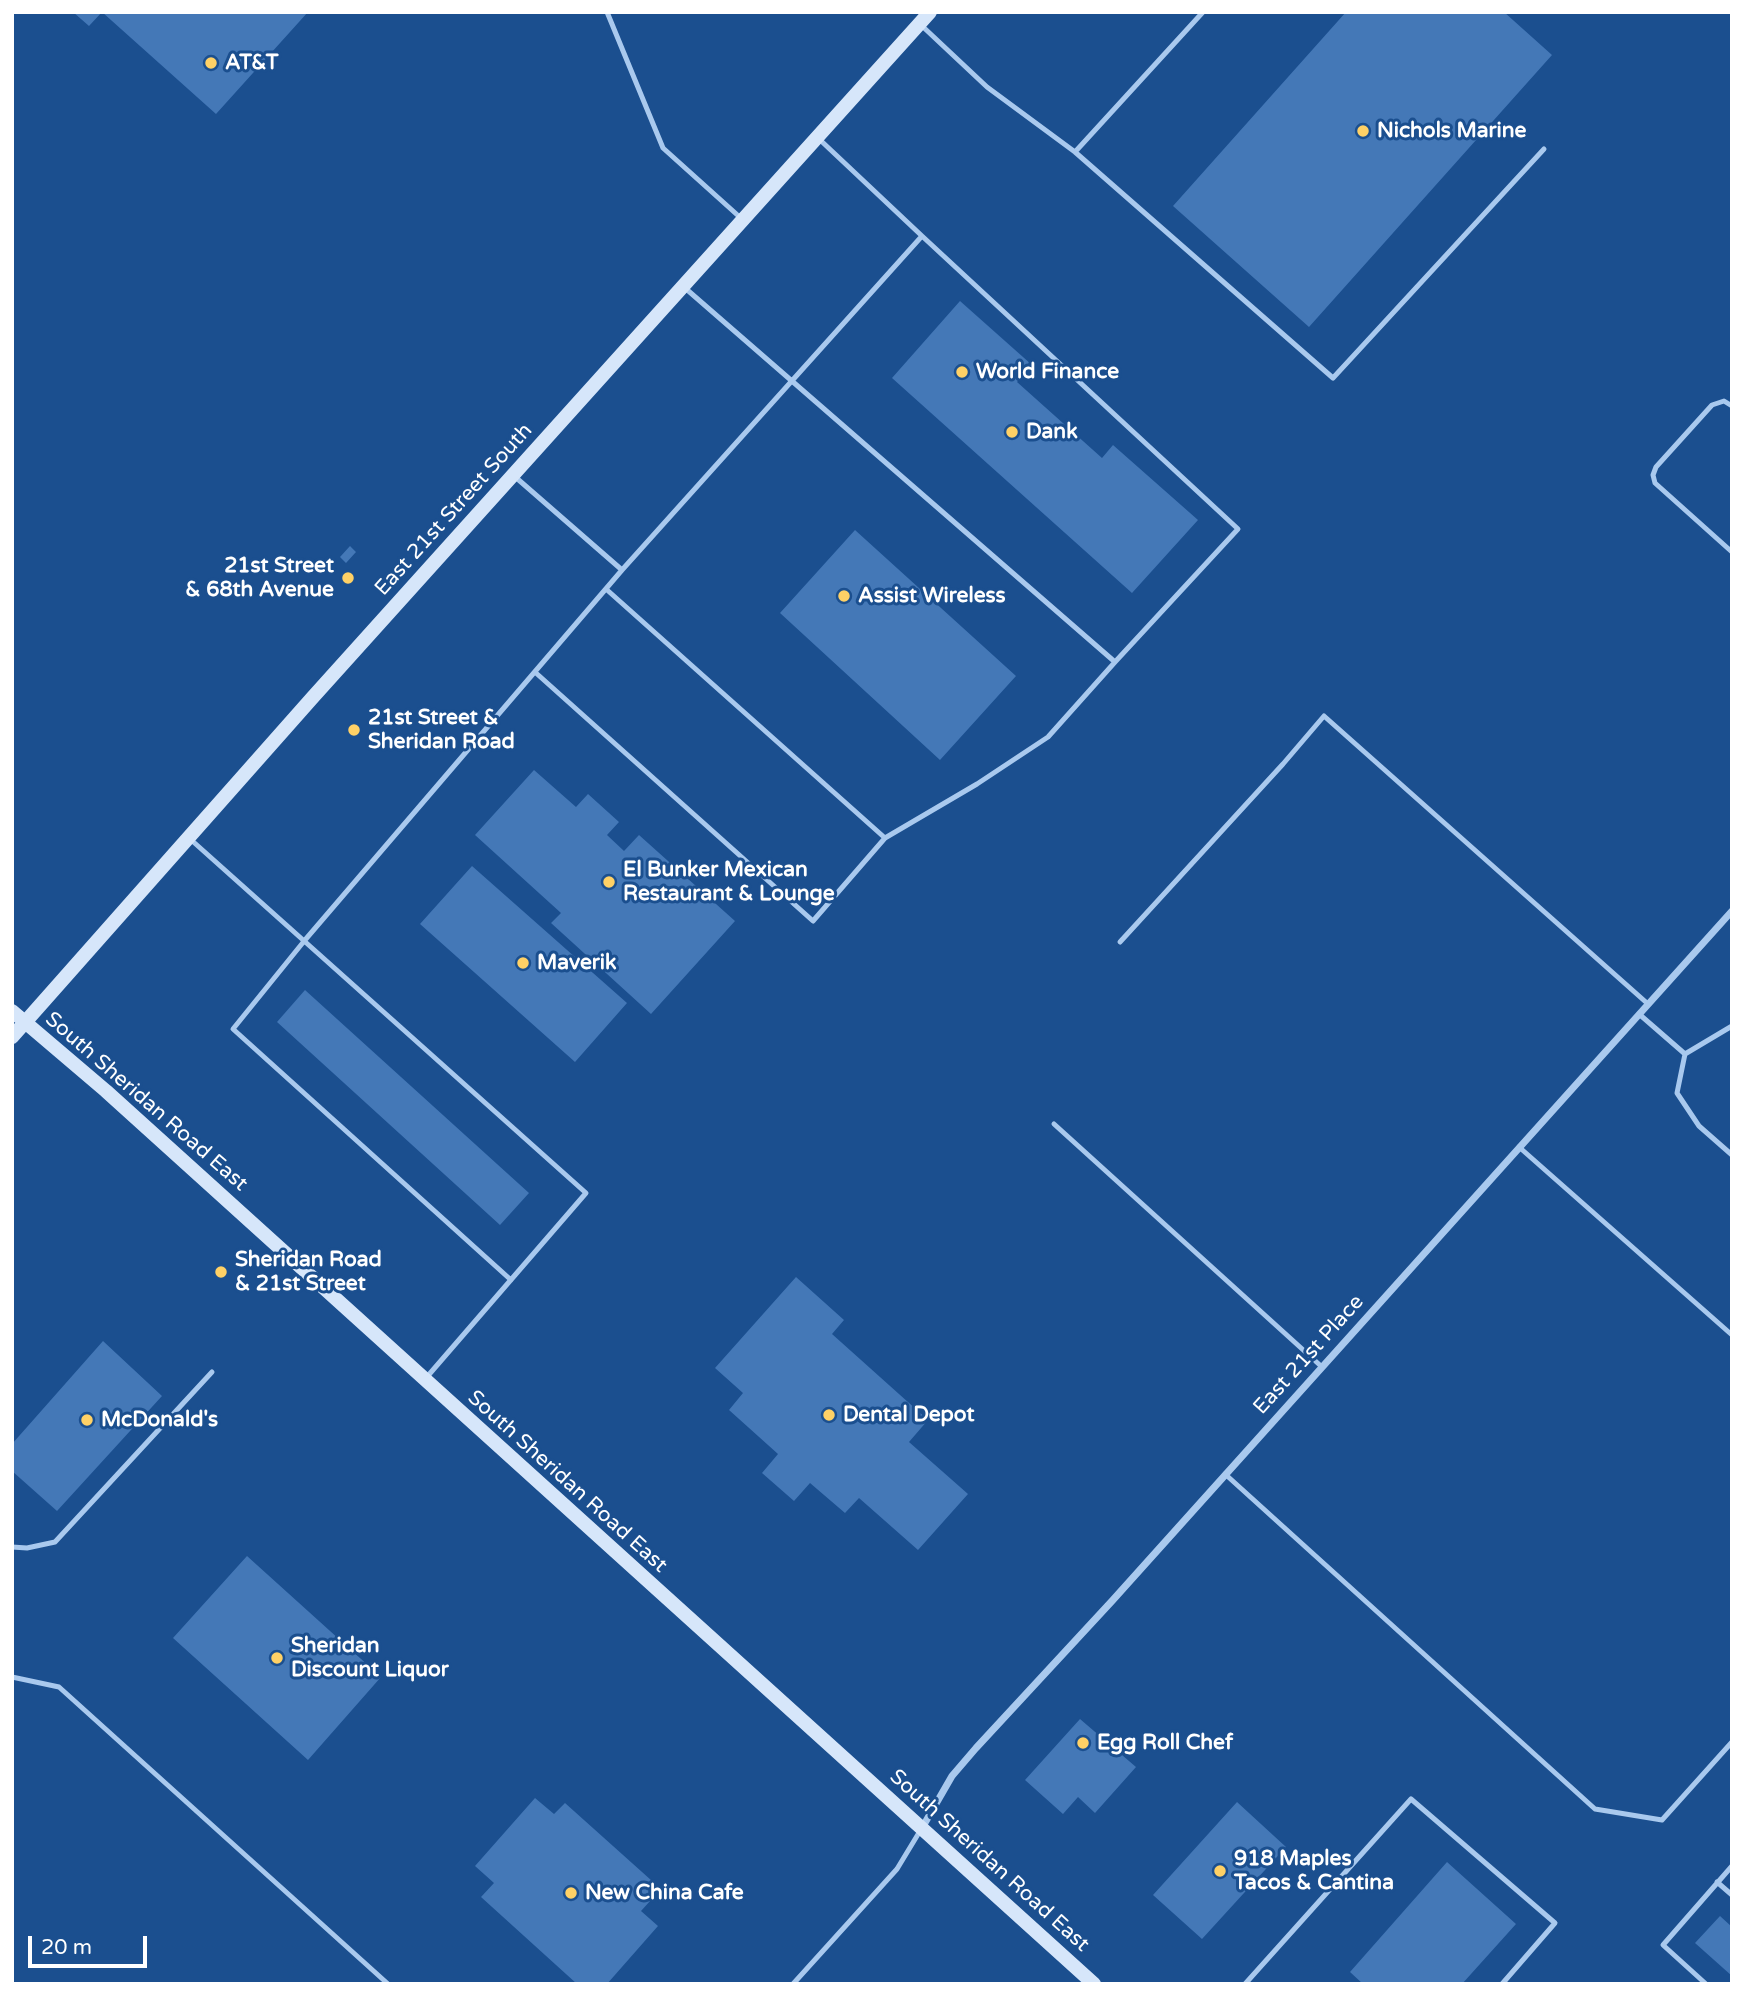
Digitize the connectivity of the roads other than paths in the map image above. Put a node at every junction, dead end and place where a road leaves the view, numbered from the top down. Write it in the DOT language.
graph roads {
  1 [pos="607,12"];
  2 [pos="1203,12"];
  3 [pos="925,18"];
  4 [pos="817,137"];
  5 [pos="1544,149"];
  6 [pos="1075,152"];
  7 [pos="743,220"];
  8 [pos="922,236"];
  9 [pos="683,287"];
  10 [pos="792,383"];
  11 [pos="1732,406"];
  12 [pos="513,475"];
  13 [pos="1732,552"];
  14 [pos="622,570"];
  15 [pos="606,589"];
  16 [pos="1115,662"];
  17 [pos="536,673"];
  18 [pos="189,838"];
  19 [pos="885,838"];
  20 [pos="1732,911"];
  21 [pos="305,940"];
  22 [pos="1120,942"];
  23 [pos="1648,1004"];
  24 [pos="12,1011"];
  25 [pos="1639,1014"];
  26 [pos="25,1023"];
  27 [pos="1732,1026"];
  28 [pos="12,1037"];
  29 [pos="1685,1054"];
  30 [pos="1054,1124"];
  31 [pos="1519,1147"];
  32 [pos="1732,1155"];
  33 [pos="511,1280"];
  34 [pos="1732,1335"];
  35 [pos="1322,1367"];
  36 [pos="212,1372"];
  37 [pos="424,1380"];
  38 [pos="1225,1474"];
  39 [pos="12,1547"];
  40 [pos="12,1677"];
  41 [pos="1732,1742"];
  42 [pos="922,1828"];
  43 [pos="1732,1866"];
  44 [pos="1717,1882"];
  45 [pos="1732,1895"];
  46 [pos="388,1984"];
  47 [pos="793,1984"];
  48 [pos="1094,1984"];
  49 [pos="1245,1984"];
  50 [pos="1502,1984"];
  51 [pos="1706,1984"];
  1 -- 7 [label="lane"];
  2 -- 6 [label="lane"];
  3 -- 4 [label="main road, East 21st Street South"];
  3 -- 6 [label="lane"];
  4 -- 7 [label="main road, East 21st Street South"];
  4 -- 8 [label="lane"];
  5 -- 6 [label="lane"];
  7 -- 9 [label="main road, East 21st Street South"];
  8 -- 10 [label="lane"];
  8 -- 16 [label="lane"];
  9 -- 10 [label="lane"];
  9 -- 12 [label="main road, East 21st Street South"];
  10 -- 14 [label="lane"];
  10 -- 16 [label="lane"];
  11 -- 13 [label="lane"];
  12 -- 14 [label="lane"];
  12 -- 18 [label="main road, East 21st Street South"];
  14 -- 15 [label="lane"];
  15 -- 17 [label="lane"];
  15 -- 19 [label="lane"];
  16 -- 19 [label="lane"];
  17 -- 19 [label="lane"];
  17 -- 21 [label="lane"];
  18 -- 21 [label="lane"];
  18 -- 26 [label="main road, East 21st Street South"];
  20 -- 23 [label="street, East 21st Place"];
  21 -- 33 [label="lane"];
  21 -- 33 [label="lane"];
  22 -- 23 [label="lane"];
  23 -- 25 [label="street, East 21st Place"];
  24 -- 26 [label="main road, South Sheridan Road East"];
  25 -- 29 [label="lane"];
  25 -- 31 [label="street, East 21st Place"];
  26 -- 28 [label="main road, East 21st Street South"];
  26 -- 37 [label="main road, South Sheridan Road East"];
  27 -- 29 [label="lane"];
  29 -- 32 [label="lane"];
  30 -- 35 [label="lane"];
  31 -- 34 [label="lane"];
  31 -- 35 [label="street, East 21st Place"];
  33 -- 37 [label="lane"];
  35 -- 38 [label="street, East 21st Place"];
  36 -- 39 [label="lane"];
  37 -- 42 [label="main road, South Sheridan Road East"];
  38 -- 41 [label="lane"];
  38 -- 42 [label="street, East 21st Place"];
  40 -- 46 [label="lane"];
  42 -- 47 [label="lane"];
  42 -- 48 [label="main road, South Sheridan Road East"];
  43 -- 44 [label="lane"];
  44 -- 45 [label="lane"];
  44 -- 51 [label="lane"];
  49 -- 50 [label="lane"];
}
